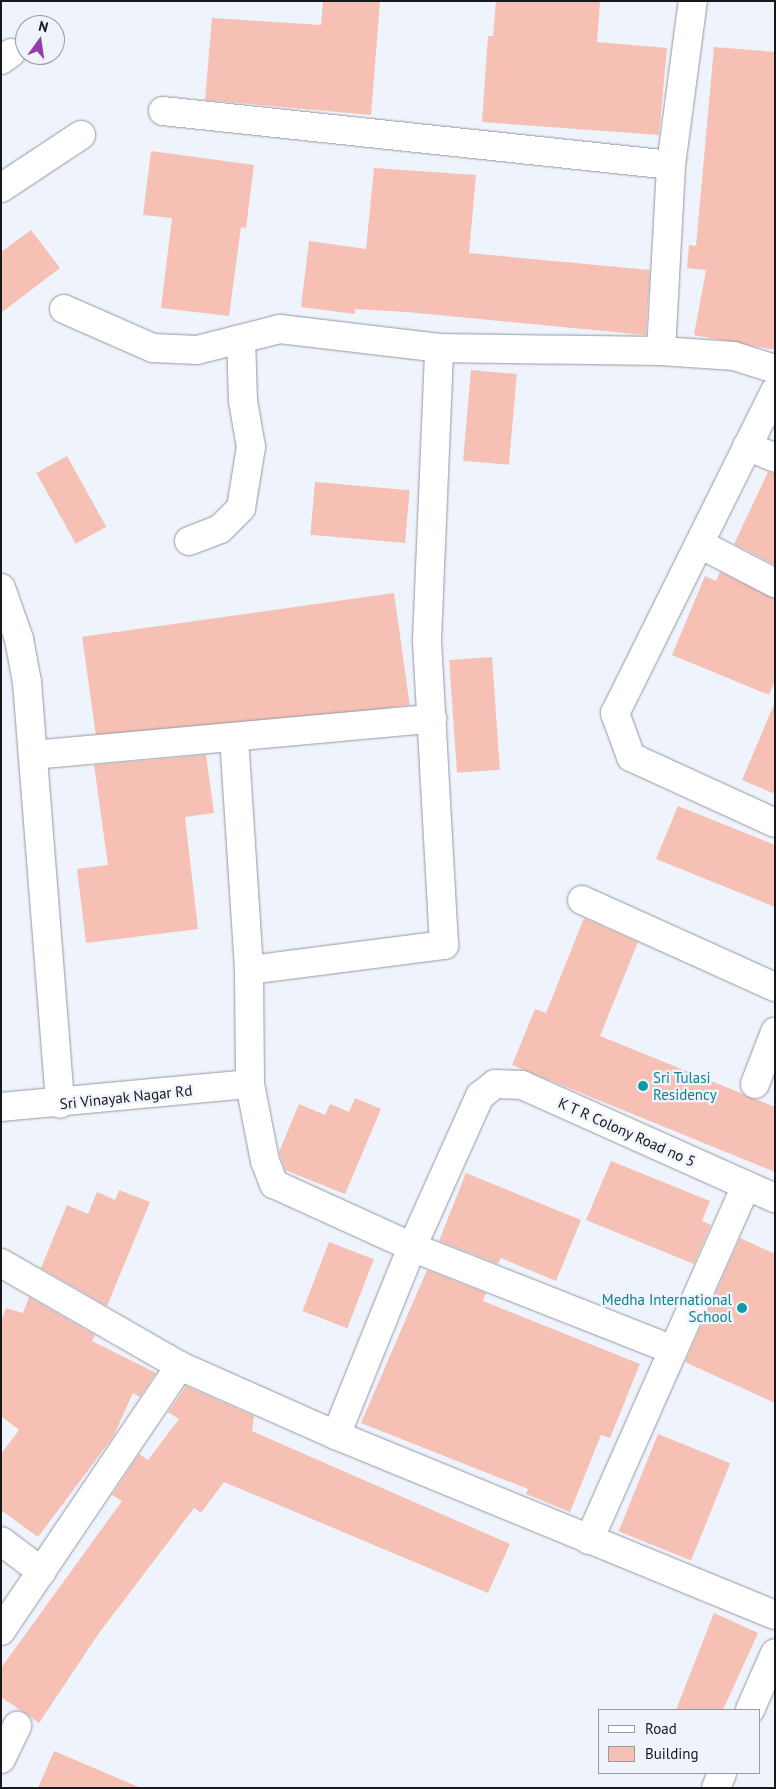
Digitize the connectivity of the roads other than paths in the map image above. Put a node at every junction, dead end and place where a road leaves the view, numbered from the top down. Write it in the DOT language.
graph roads {
  1 [pos="693,1"];
  2 [pos="163,111"];
  3 [pos="81,135"];
  4 [pos="672,165"];
  5 [pos="1,188"];
  6 [pos="64,309"];
  7 [pos="241,339"];
  8 [pos="439,348"];
  9 [pos="661,351"];
  10 [pos="775,369"];
  11 [pos="775,391"];
  12 [pos="747,446"];
  13 [pos="775,458"];
  14 [pos="189,541"];
  15 [pos="700,544"];
  16 [pos="775,583"];
  17 [pos="1,588"];
  18 [pos="432,719"];
  19 [pos="234,737"];
  20 [pos="33,755"];
  21 [pos="775,823"];
  22 [pos="582,900"];
  23 [pos="249,970"];
  24 [pos="775,987"];
  25 [pos="775,1032"];
  26 [pos="250,1084"];
  27 [pos="755,1084"];
  28 [pos="60,1104"];
  29 [pos="1,1107"];
  30 [pos="746,1185"];
  31 [pos="775,1198"];
  32 [pos="412,1246"];
  33 [pos="1,1263"];
  34 [pos="673,1350"];
  35 [pos="180,1366"];
  36 [pos="336,1435"];
  37 [pos="590,1540"];
  38 [pos="1,1541"];
  39 [pos="42,1572"];
  40 [pos="775,1615"];
  41 [pos="1,1631"];
  42 [pos="775,1653"];
  43 [pos="750,1709"];
  44 [pos="17,1726"];
  45 [pos="1,1759"];
  46 [pos="722,1774"];
  47 [pos="716,1788"];
  1 -- 4 [label="street"];
  2 -- 4 [label="street"];
  3 -- 5 [label="street"];
  4 -- 9 [label="street"];
  6 -- 7 [label="street"];
  7 -- 8 [label="street"];
  7 -- 14 [label="street"];
  8 -- 9 [label="street"];
  8 -- 18 [label="street"];
  9 -- 10 [label="street"];
  11 -- 12 [label="street"];
  12 -- 13 [label="street"];
  12 -- 15 [label="street"];
  15 -- 16 [label="street"];
  15 -- 21 [label="street"];
  17 -- 20 [label="street"];
  18 -- 19 [label="street"];
  18 -- 23 [label="street"];
  19 -- 20 [label="street"];
  19 -- 23 [label="street"];
  20 -- 28 [label="street"];
  22 -- 24 [label="street"];
  23 -- 26 [label="street"];
  25 -- 27 [label="street"];
  26 -- 28 [label="street, Sri Vinayak Nagar Rd"];
  26 -- 32 [label="street"];
  28 -- 29 [label="street, Sri Vinayak Nagar Rd"];
  30 -- 31 [label="street, K T R Colony Road no 5"];
  30 -- 32 [label="street, K T R Colony Road no 5"];
  30 -- 34 [label="street"];
  32 -- 34 [label="street"];
  32 -- 36 [label="street"];
  33 -- 35 [label="street"];
  34 -- 37 [label="street"];
  35 -- 36 [label="street"];
  35 -- 39 [label="street"];
  36 -- 37 [label="street"];
  37 -- 40 [label="street"];
  38 -- 39 [label="street"];
  39 -- 41 [label="street"];
  42 -- 43 [label="street"];
  44 -- 45 [label="street"];
  46 -- 47 [label="street"];
}
